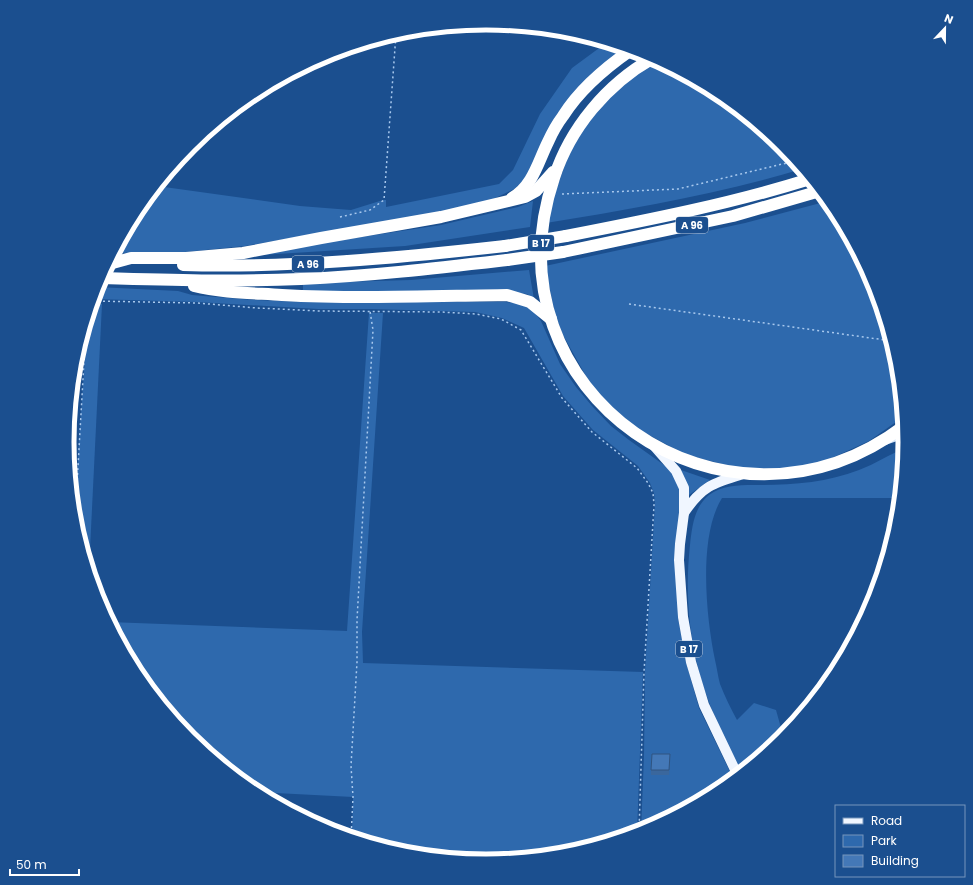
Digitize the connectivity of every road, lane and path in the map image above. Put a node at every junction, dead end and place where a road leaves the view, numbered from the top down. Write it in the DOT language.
graph roads {
  1 [pos="396,40"];
  2 [pos="625,54"];
  3 [pos="647,62"];
  4 [pos="789,162"];
  5 [pos="557,168"];
  6 [pos="805,180"];
  7 [pos="815,192"];
  8 [pos="548,194"];
  9 [pos="504,202"];
  10 [pos="340,217"];
  11 [pos="116,262"];
  12 [pos="115,264"];
  13 [pos="108,278"];
  14 [pos="176,281"];
  15 [pos="99,301"];
  16 [pos="629,304"];
  17 [pos="370,310"];
  18 [pos="551,319"];
  19 [pos="886,340"];
  20 [pos="85,351"];
  21 [pos="899,430"];
  22 [pos="899,436"];
  23 [pos="878,444"];
  24 [pos="654,446"];
  25 [pos="743,474"];
  26 [pos="77,486"];
  27 [pos="684,513"];
  28 [pos="736,771"];
  29 [pos="639,826"];
  30 [pos="351,832"];
  1 -- 10 [label="path"];
  2 -- 9 [label="highway"];
  3 -- 5 [label="highway, B 17"];
  4 -- 8 [label="path"];
  5 -- 8 [label="highway, B 17"];
  5 -- 9 [label="highway"];
  6 -- 12 [label="highway, A 96, bridge"];
  7 -- 14 [label="highway, A 96, bridge"];
  8 -- 18 [label="highway, B 17"];
  9 -- 11 [label="highway"];
  13 -- 14 [label="highway, A 96"];
  14 -- 18 [label="highway"];
  15 -- 17 [label="path"];
  16 -- 19 [label="path"];
  17 -- 29 [label="path"];
  17 -- 30 [label="path"];
  18 -- 24 [label="highway, B 17"];
  20 -- 26 [label="path"];
  21 -- 23 [label="highway, B 17"];
  22 -- 23 [label="main road"];
  23 -- 25 [label="highway, B 17"];
  24 -- 25 [label="highway, B 17"];
  24 -- 27 [label="main road, B 17"];
  25 -- 27 [label="main road, B 17"];
  27 -- 28 [label="main road, B 17"];
}
